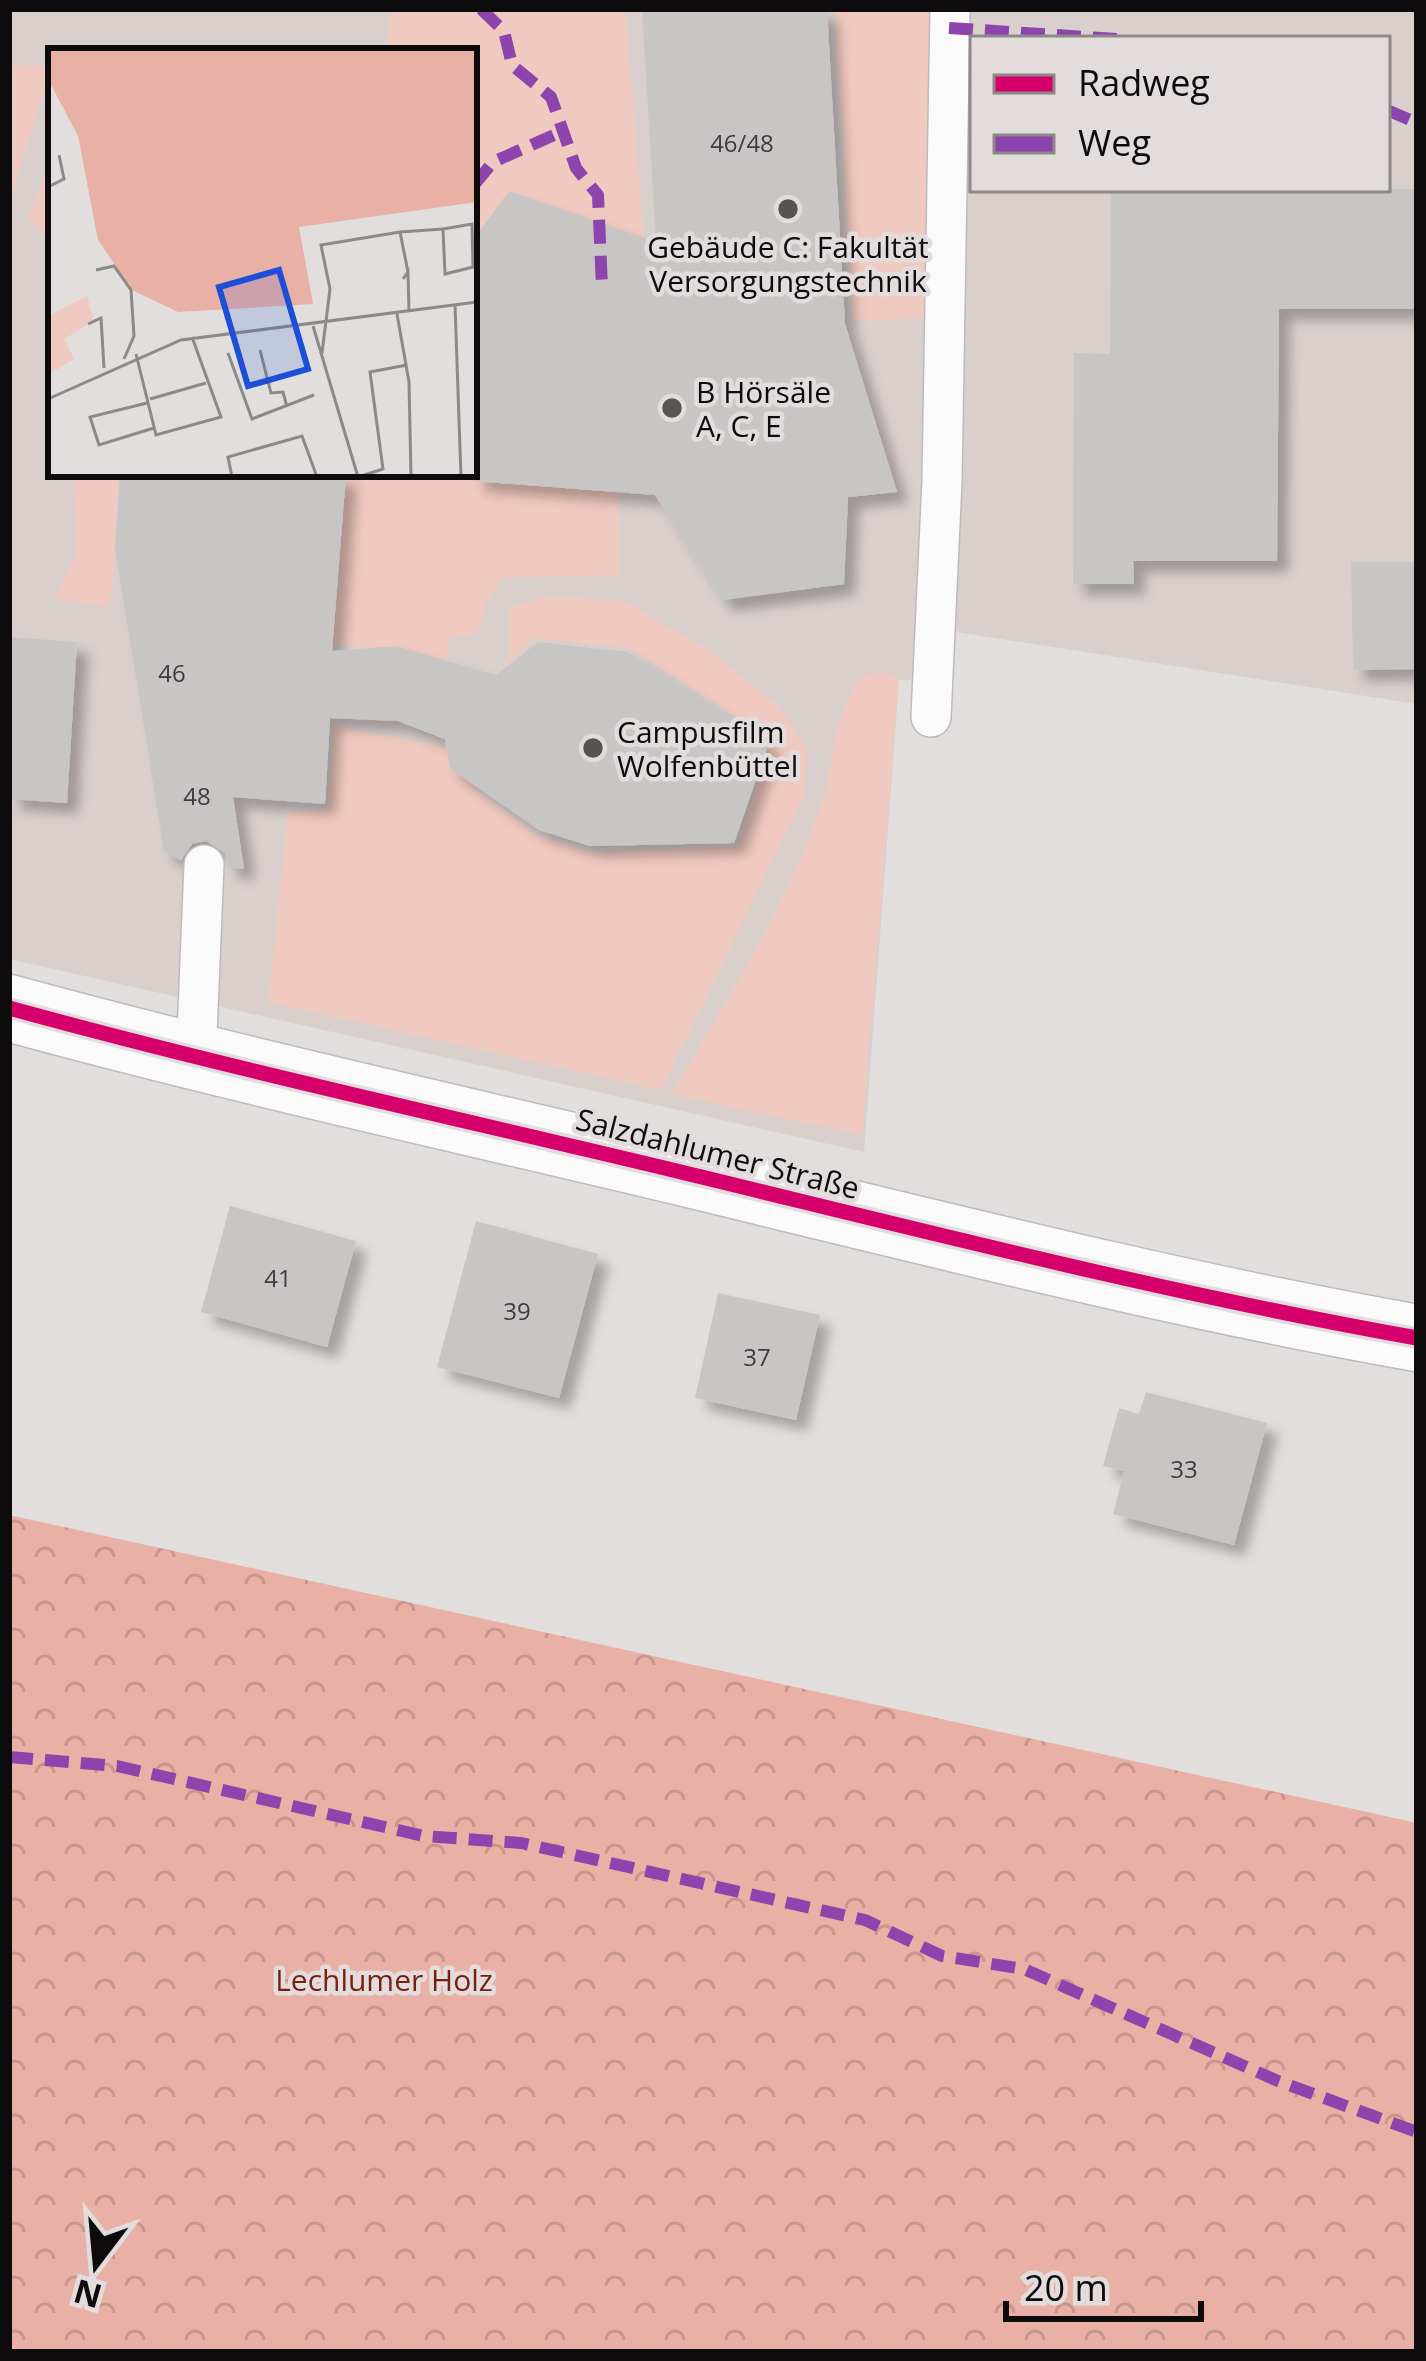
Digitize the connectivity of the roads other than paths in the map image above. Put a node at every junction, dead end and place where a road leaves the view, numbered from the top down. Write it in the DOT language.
graph roads {
  1 [pos="950,9"];
  2 [pos="931,717"];
  3 [pos="204,865"];
  4 [pos="9,1008"];
  5 [pos="196,1059"];
  6 [pos="1417,1338"];
  1 -- 2 [label="lane"];
  3 -- 5 [label="lane"];
  4 -- 5 [label="main road, Salzdahlumer Straße"];
  5 -- 6 [label="main road, Salzdahlumer Straße"];
}
